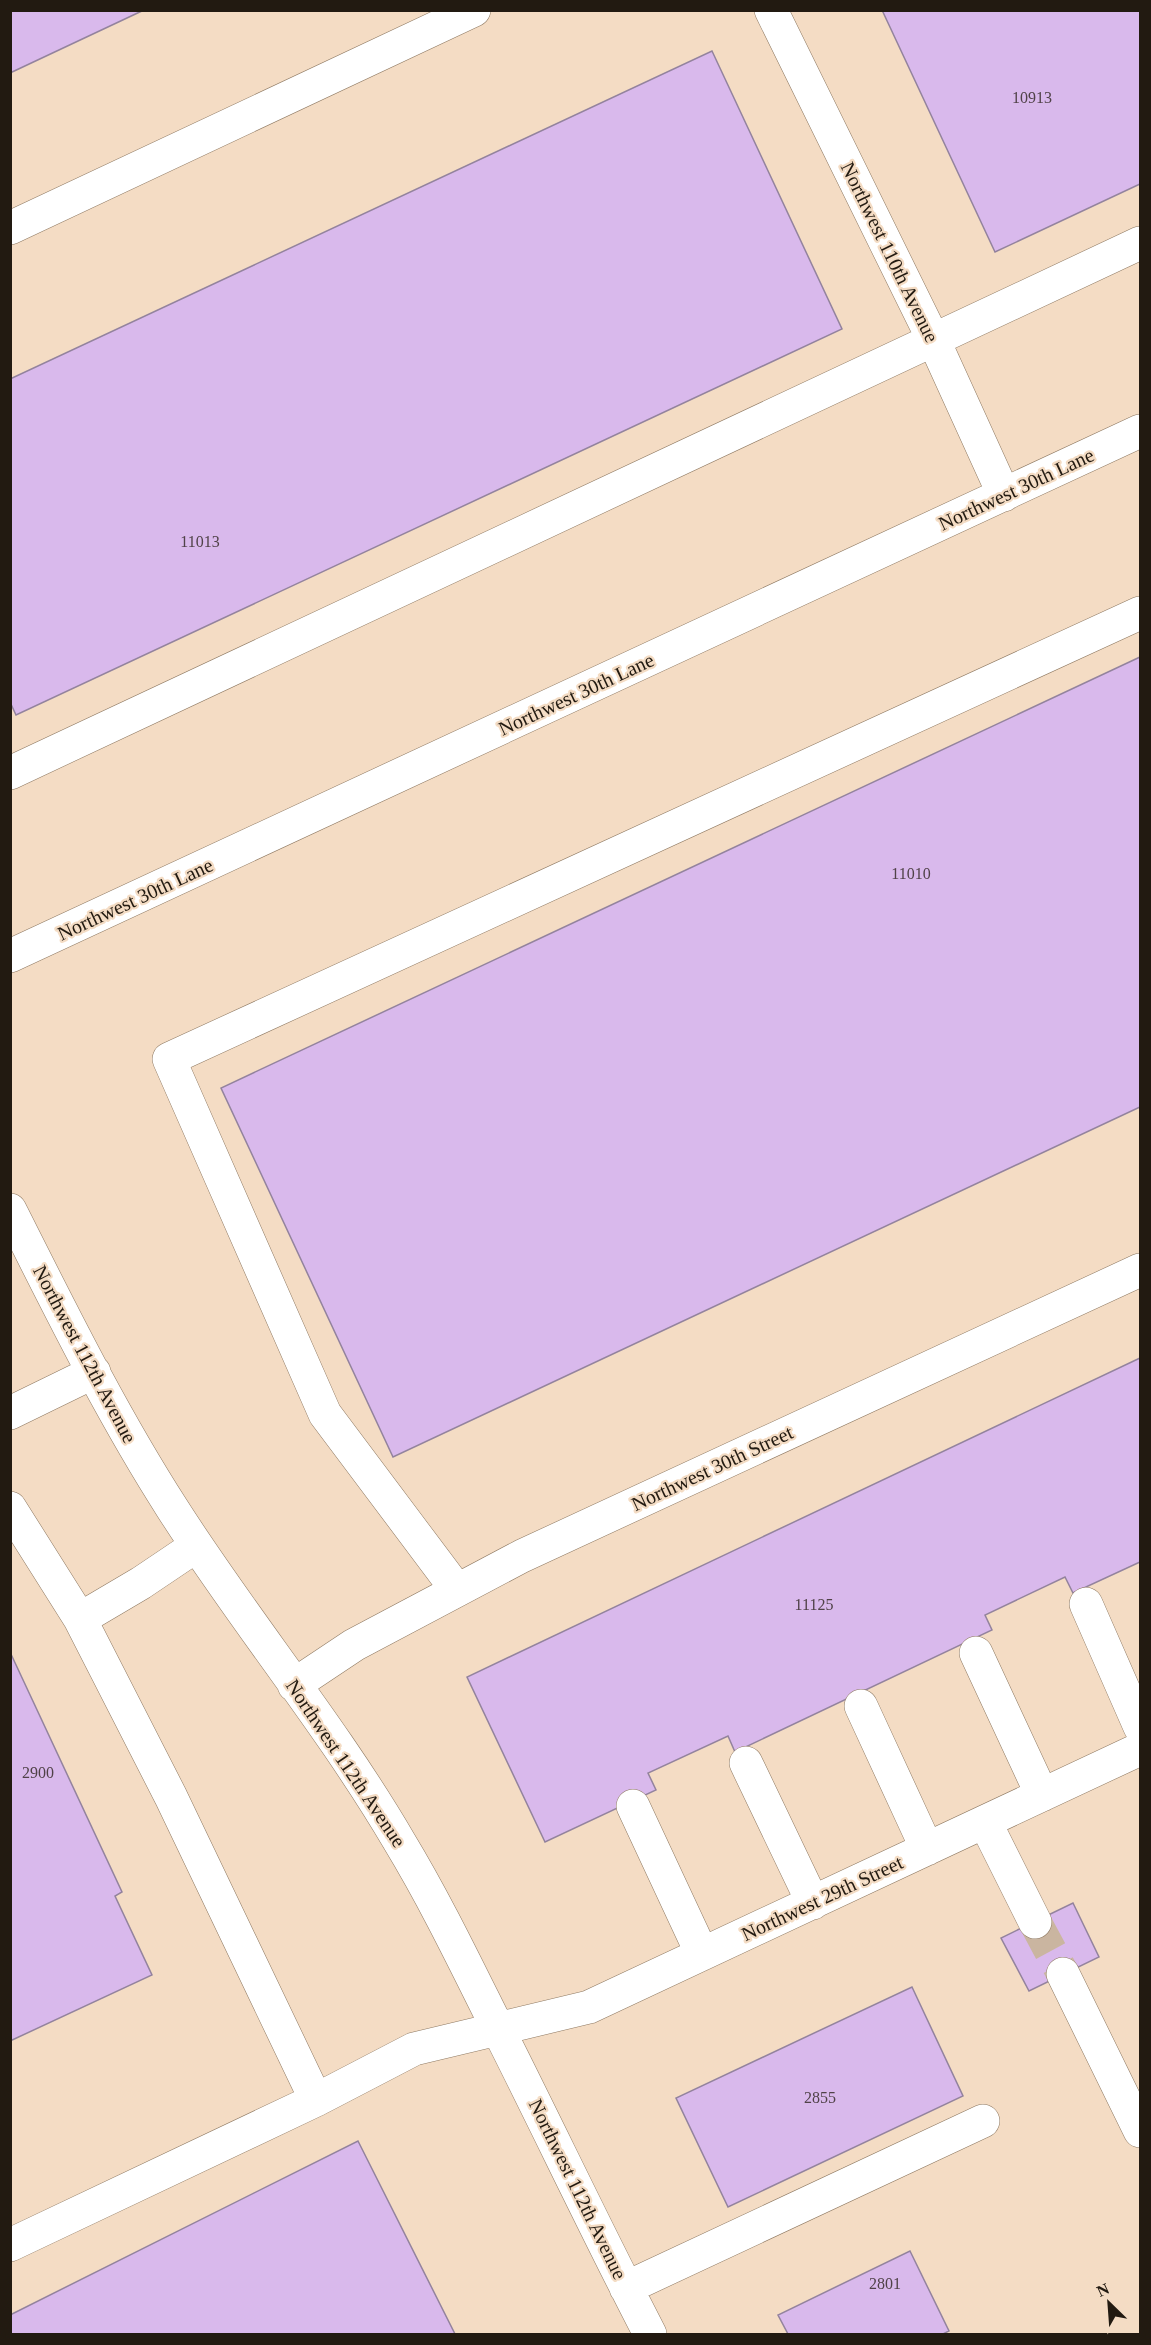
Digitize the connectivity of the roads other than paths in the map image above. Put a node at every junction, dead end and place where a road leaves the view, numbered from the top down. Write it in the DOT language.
graph roads {
  1 [pos="474,10"];
  2 [pos="771,10"];
  3 [pos="10,228"];
  4 [pos="1140,243"];
  5 [pos="934,341"];
  6 [pos="1140,431"];
  7 [pos="1004,495"];
  8 [pos="1140,613"];
  9 [pos="10,773"];
  10 [pos="10,956"];
  11 [pos="10,1210"];
  12 [pos="1140,1270"];
  13 [pos="94,1372"];
  14 [pos="10,1413"];
  15 [pos="10,1508"];
  16 [pos="196,1546"];
  17 [pos="457,1590"];
  18 [pos="1086,1604"];
  19 [pos="80,1619"];
  20 [pos="976,1653"];
  21 [pos="294,1685"];
  22 [pos="861,1706"];
  23 [pos="1140,1727"];
  24 [pos="1140,1749"];
  25 [pos="746,1763"];
  26 [pos="1042,1795"];
  27 [pos="633,1806"];
  28 [pos="985,1822"];
  29 [pos="927,1849"];
  30 [pos="813,1903"];
  31 [pos="1035,1922"];
  32 [pos="702,1954"];
  33 [pos="1063,1974"];
  34 [pos="498,2028"];
  35 [pos="316,2100"];
  36 [pos="983,2121"];
  37 [pos="1140,2131"];
  38 [pos="10,2245"];
  39 [pos="626,2288"];
  40 [pos="650,2334"];
  1 -- 3 [label="street"];
  2 -- 5 [label="street, Northwest 110th Avenue"];
  4 -- 5 [label="street"];
  5 -- 7 [label="street, Northwest 110th Avenue"];
  5 -- 9 [label="street"];
  6 -- 7 [label="street, Northwest 30th Lane"];
  7 -- 10 [label="street, Northwest 30th Lane"];
  8 -- 17 [label="street"];
  11 -- 13 [label="street, Northwest 112th Avenue"];
  12 -- 17 [label="street, Northwest 30th Street"];
  13 -- 14 [label="street"];
  13 -- 16 [label="street, Northwest 112th Avenue"];
  15 -- 19 [label="street"];
  16 -- 19 [label="street"];
  16 -- 21 [label="street, Northwest 112th Avenue"];
  17 -- 21 [label="street, Northwest 30th Street"];
  18 -- 23 [label="street"];
  19 -- 35 [label="street"];
  20 -- 26 [label="street"];
  21 -- 34 [label="street, Northwest 112th Avenue"];
  22 -- 29 [label="street"];
  24 -- 26 [label="street, Northwest 29th Street"];
  25 -- 30 [label="street"];
  26 -- 28 [label="street, Northwest 29th Street"];
  27 -- 32 [label="street"];
  28 -- 29 [label="street, Northwest 29th Street"];
  28 -- 31 [label="street"];
  29 -- 30 [label="street, Northwest 29th Street"];
  30 -- 32 [label="street, Northwest 29th Street"];
  32 -- 34 [label="street, Northwest 29th Street"];
  33 -- 37 [label="street"];
  34 -- 35 [label="street, Northwest 29th Street"];
  34 -- 39 [label="street, Northwest 112th Avenue"];
  35 -- 38 [label="street, Northwest 29th Street"];
  36 -- 39 [label="street"];
  39 -- 40 [label="street, Northwest 112th Avenue"];
}
